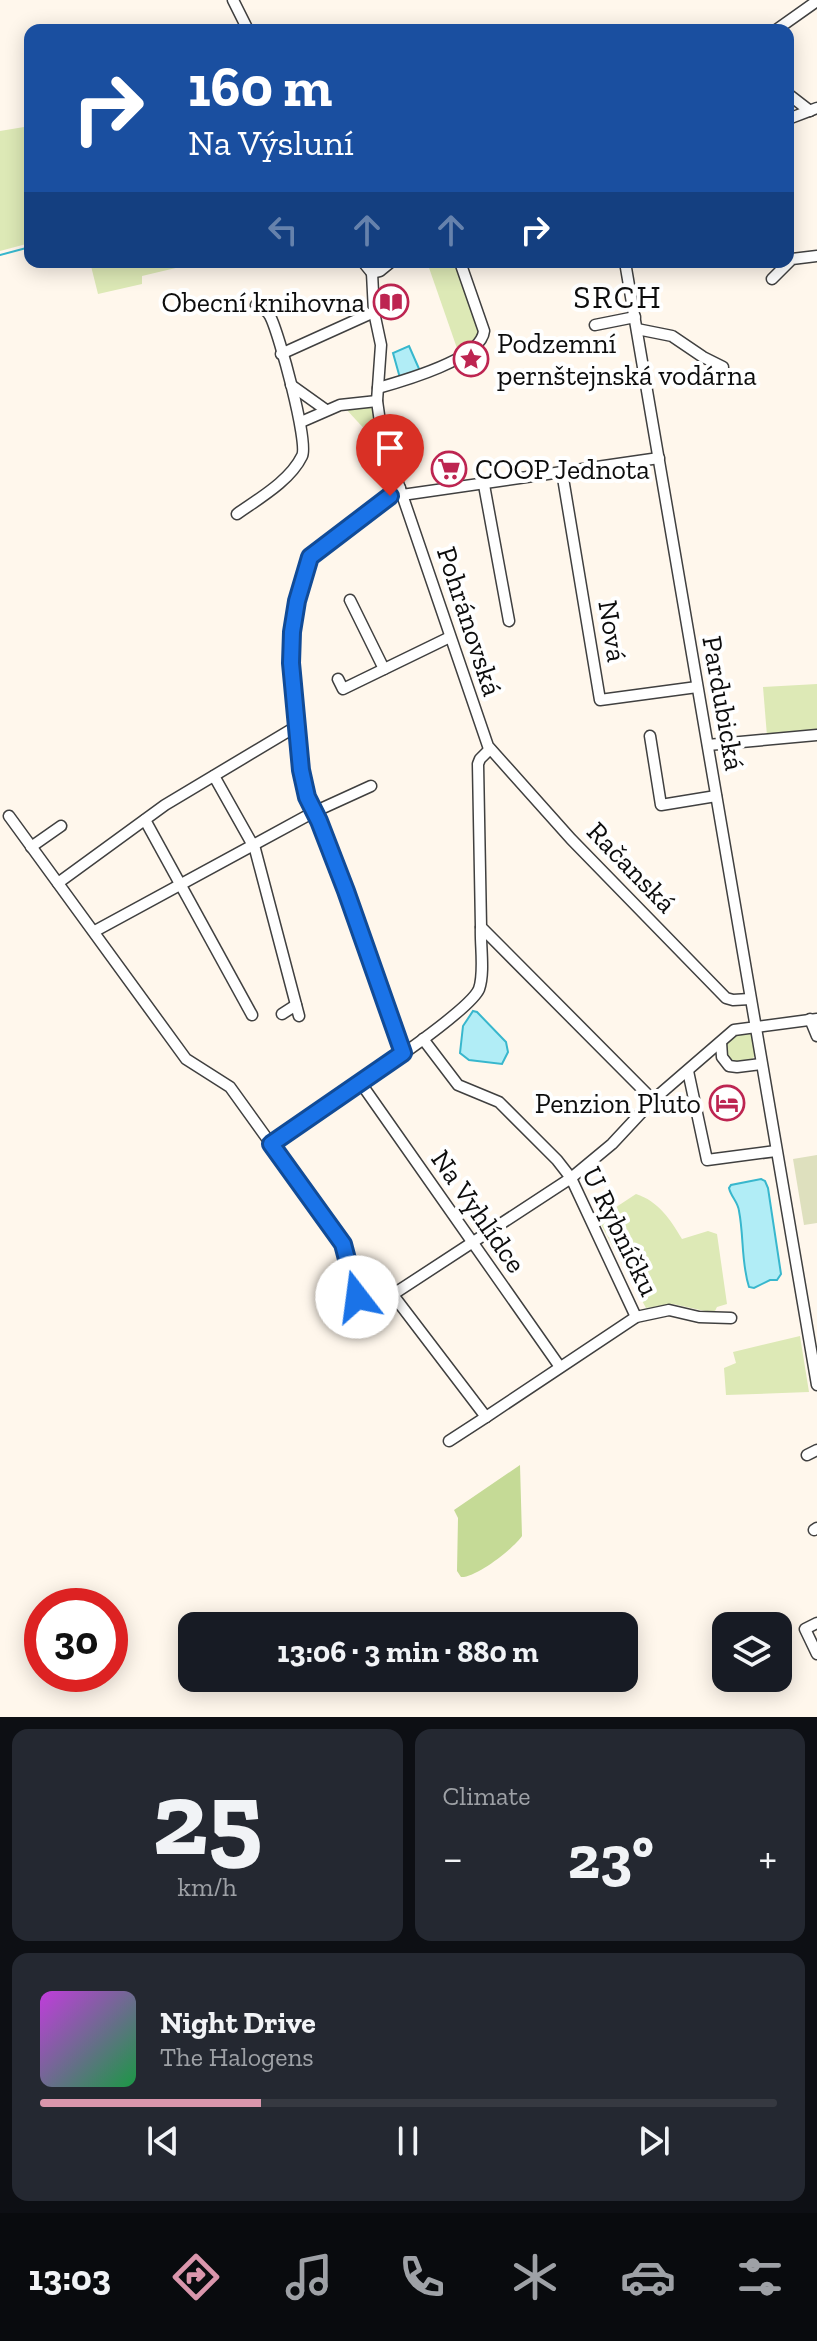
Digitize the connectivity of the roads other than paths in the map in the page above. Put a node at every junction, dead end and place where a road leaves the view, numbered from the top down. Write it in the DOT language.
graph roads {
  1 [pos="233,0"];
  2 [pos="817,1"];
  3 [pos="245,24"];
  4 [pos="784,24"];
  5 [pos="794,98"];
  6 [pos="813,110"];
  7 [pos="794,117"];
  8 [pos="817,256"];
  9 [pos="794,259"];
  10 [pos="368,268"];
  11 [pos="384,268"];
  12 [pos="462,268"];
  13 [pos="626,268"];
  14 [pos="783,268"];
  15 [pos="372,273"];
  16 [pos="772,279"];
  17 [pos="256,305"];
  18 [pos="374,312"];
  19 [pos="635,317"];
  20 [pos="595,325"];
  21 [pos="637,329"];
  22 [pos="281,354"];
  23 [pos="723,367"];
  24 [pos="291,385"];
  25 [pos="378,388"];
  26 [pos="377,401"];
  27 [pos="326,410"];
  28 [pos="301,422"];
  29 [pos="659,458"];
  30 [pos="562,472"];
  31 [pos="484,485"];
  32 [pos="401,492"];
  33 [pos="237,514"];
  34 [pos="350,600"];
  35 [pos="509,621"];
  36 [pos="450,637"];
  37 [pos="384,669"];
  38 [pos="338,679"];
  39 [pos="697,687"];
  40 [pos="297,726"];
  41 [pos="817,735"];
  42 [pos="650,736"];
  43 [pos="708,745"];
  44 [pos="490,749"];
  45 [pos="214,776"];
  46 [pos="371,786"];
  47 [pos="716,796"];
  48 [pos="314,812"];
  49 [pos="9,816"];
  50 [pos="145,820"];
  51 [pos="61,826"];
  52 [pos="252,844"];
  53 [pos="31,847"];
  54 [pos="58,883"];
  55 [pos="180,883"];
  56 [pos="481,927"];
  57 [pos="95,931"];
  58 [pos="750,999"];
  59 [pos="282,1014"];
  60 [pos="252,1015"];
  61 [pos="814,1019"];
  62 [pos="754,1026"];
  63 [pos="817,1036"];
  64 [pos="423,1039"];
  65 [pos="721,1042"];
  66 [pos="403,1053"];
  67 [pos="761,1064"];
  68 [pos="688,1071"];
  69 [pos="360,1082"];
  70 [pos="653,1100"];
  71 [pos="271,1144"];
  72 [pos="776,1151"];
  73 [pos="571,1178"];
  74 [pos="472,1244"];
  75 [pos="393,1295"];
  76 [pos="636,1317"];
  77 [pos="731,1318"];
  78 [pos="560,1367"];
  79 [pos="817,1385"];
  80 [pos="486,1417"];
  81 [pos="449,1441"];
  82 [pos="817,1623"];
  83 [pos="817,1654"];
  1 -- 3 [label="street"];
  2 -- 4 [label="street"];
  5 -- 6 [label="street"];
  6 -- 7 [label="street"];
  8 -- 9 [label="street"];
  10 -- 15 [label="street"];
  11 -- 15 [label="street"];
  12 -- 25 [label="street"];
  13 -- 19 [label="street, Pardubická"];
  14 -- 16 [label="street"];
  15 -- 18 [label="street, Pohránovská"];
  17 -- 22 [label="street"];
  18 -- 22 [label="street"];
  18 -- 25 [label="street, Pohránovská"];
  19 -- 20 [label="street"];
  19 -- 21 [label="street, Pardubická"];
  21 -- 23 [label="street"];
  21 -- 29 [label="street, Pardubická"];
  22 -- 24 [label="street"];
  24 -- 27 [label="street"];
  24 -- 28 [label="street"];
  25 -- 26 [label="street, Pohránovská"];
  26 -- 27 [label="street"];
  26 -- 32 [label="street, Pohránovská"];
  27 -- 28 [label="street"];
  28 -- 33 [label="street"];
  29 -- 30 [label="street"];
  29 -- 39 [label="street, Pardubická"];
  30 -- 31 [label="street"];
  30 -- 39 [label="street, Nová"];
  31 -- 32 [label="street"];
  31 -- 35 [label="street"];
  32 -- 36 [label="street, Pohránovská"];
  32 -- 40 [label="street"];
  34 -- 37 [label="street"];
  36 -- 37 [label="street"];
  36 -- 44 [label="street, Pohránovská"];
  37 -- 38 [label="street"];
  39 -- 43 [label="street, Pardubická"];
  40 -- 45 [label="street"];
  40 -- 48 [label="street"];
  41 -- 43 [label="street"];
  42 -- 47 [label="street"];
  43 -- 47 [label="street, Pardubická"];
  44 -- 56 [label="street"];
  44 -- 58 [label="street, Račanská"];
  45 -- 50 [label="street"];
  45 -- 52 [label="street"];
  46 -- 48 [label="street"];
  47 -- 58 [label="street, Pardubická"];
  48 -- 52 [label="street"];
  48 -- 66 [label="street"];
  49 -- 53 [label="street"];
  50 -- 54 [label="street"];
  50 -- 55 [label="street"];
  51 -- 53 [label="street"];
  52 -- 55 [label="street"];
  52 -- 59 [label="street"];
  53 -- 54 [label="street"];
  54 -- 57 [label="street"];
  55 -- 57 [label="street"];
  55 -- 60 [label="street"];
  56 -- 64 [label="street"];
  56 -- 70 [label="street"];
  57 -- 71 [label="street"];
  58 -- 62 [label="street, Pardubická"];
  61 -- 62 [label="street"];
  61 -- 63 [label="street"];
  62 -- 65 [label="street"];
  62 -- 67 [label="street, Pardubická"];
  64 -- 66 [label="street"];
  64 -- 73 [label="street, U Rybníčku"];
  65 -- 67 [label="street"];
  65 -- 68 [label="street"];
  66 -- 69 [label="street"];
  67 -- 72 [label="street, Pardubická"];
  68 -- 70 [label="street"];
  68 -- 72 [label="street"];
  69 -- 71 [label="street"];
  69 -- 74 [label="street, Na Vyhlídce"];
  70 -- 73 [label="street"];
  71 -- 75 [label="street"];
  72 -- 79 [label="street, Pardubická"];
  73 -- 74 [label="street"];
  73 -- 76 [label="street, U Rybníčku"];
  74 -- 75 [label="street"];
  74 -- 78 [label="street, Na Vyhlídce"];
  75 -- 80 [label="street"];
  76 -- 77 [label="street"];
  76 -- 78 [label="street"];
  78 -- 80 [label="street"];
  80 -- 81 [label="street"];
  82 -- 83 [label="street"];
}
